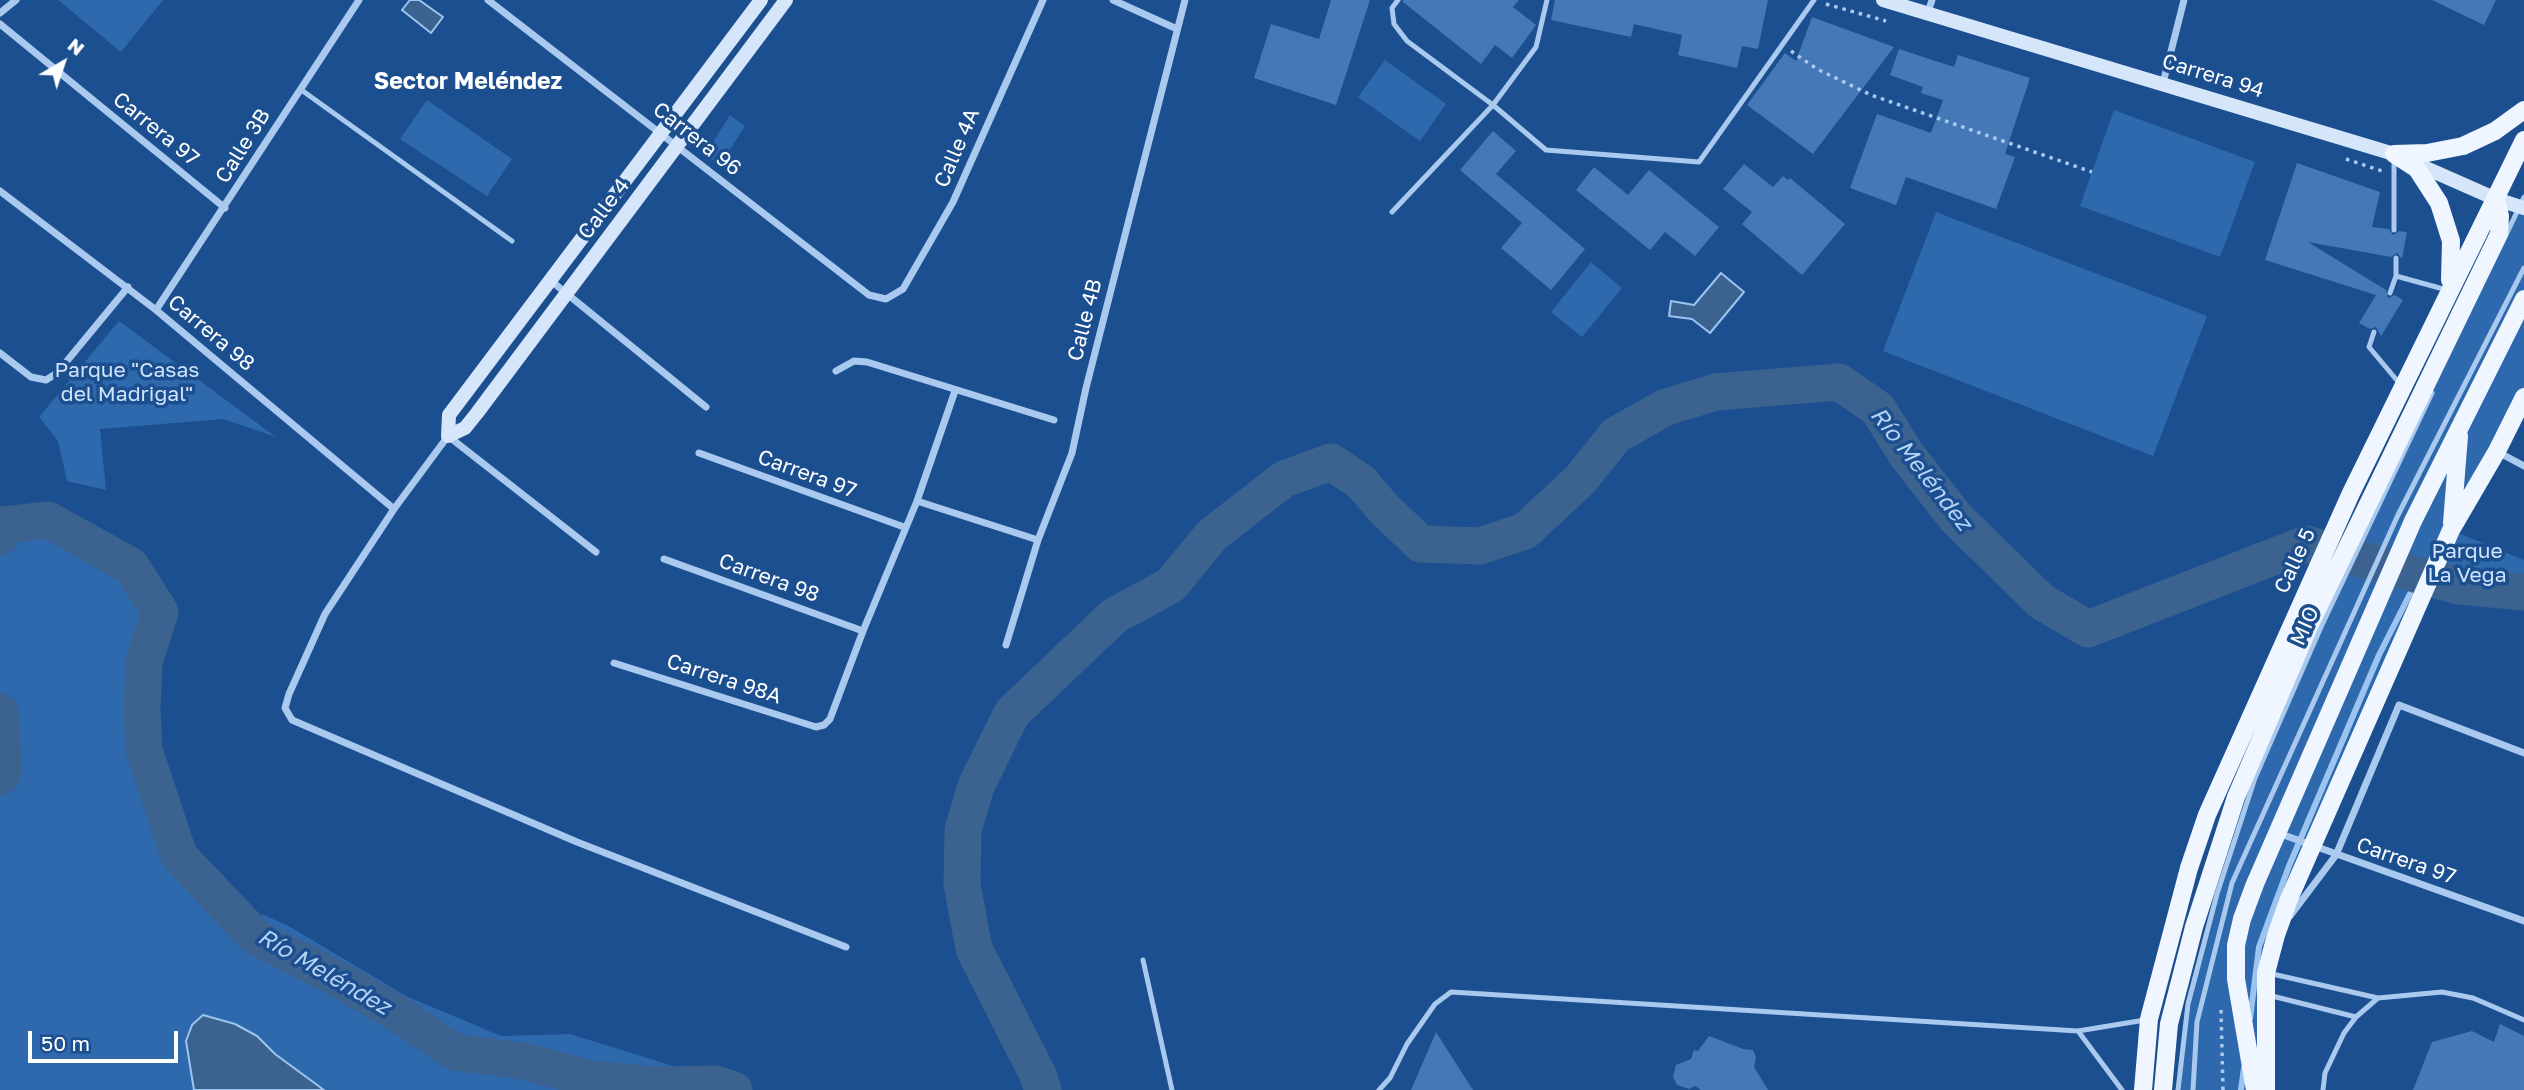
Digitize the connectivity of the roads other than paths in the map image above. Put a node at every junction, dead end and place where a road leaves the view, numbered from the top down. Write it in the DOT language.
graph roads {
  1 [pos="16,0"];
  2 [pos="359,0"];
  3 [pos="488,0"];
  4 [pos="761,0"];
  5 [pos="786,0"];
  6 [pos="1043,0"];
  7 [pos="1113,0"];
  8 [pos="1185,0"];
  9 [pos="1398,0"];
  10 [pos="1546,0"];
  11 [pos="1814,0"];
  12 [pos="1883,0"];
  13 [pos="2185,0"];
  14 [pos="1930,6"];
  15 [pos="0,13"];
  16 [pos="0,24"];
  17 [pos="1177,29"];
  18 [pos="2163,83"];
  19 [pos="300,89"];
  20 [pos="1493,105"];
  21 [pos="2524,110"];
  22 [pos="660,132"];
  23 [pos="2524,140"];
  24 [pos="677,146"];
  25 [pos="2394,154"];
  26 [pos="0,191"];
  27 [pos="2496,199"];
  28 [pos="2523,204"];
  29 [pos="225,208"];
  30 [pos="1392,212"];
  31 [pos="2395,230"];
  32 [pos="512,241"];
  33 [pos="2396,258"];
  34 [pos="2524,268"];
  35 [pos="2396,276"];
  36 [pos="550,280"];
  37 [pos="128,287"];
  38 [pos="2449,290"];
  39 [pos="2390,293"];
  40 [pos="567,294"];
  41 [pos="886,299"];
  42 [pos="2524,299"];
  43 [pos="2474,303"];
  44 [pos="156,310"];
  45 [pos="2374,332"];
  46 [pos="0,353"];
  47 [pos="836,371"];
  48 [pos="2435,386"];
  49 [pos="2403,388"];
  50 [pos="955,391"];
  51 [pos="2524,397"];
  52 [pos="706,407"];
  53 [pos="1054,420"];
  54 [pos="2459,426"];
  55 [pos="448,436"];
  56 [pos="2497,451"];
  57 [pos="699,453"];
  58 [pos="2524,466"];
  59 [pos="2366,500"];
  60 [pos="917,501"];
  61 [pos="394,509"];
  62 [pos="2406,518"];
  63 [pos="904,527"];
  64 [pos="2449,533"];
  65 [pos="1038,540"];
  66 [pos="596,552"];
  67 [pos="664,559"];
  68 [pos="2309,622"];
  69 [pos="863,631"];
  70 [pos="2351,640"];
  71 [pos="1006,645"];
  72 [pos="614,663"];
  73 [pos="2524,753"];
  74 [pos="2278,833"];
  75 [pos="2312,846"];
  76 [pos="2336,855"];
  77 [pos="2524,921"];
  78 [pos="2276,935"];
  79 [pos="846,947"];
  80 [pos="1143,960"];
  81 [pos="2266,973"];
  82 [pos="2264,994"];
  83 [pos="2378,998"];
  84 [pos="2356,1017"];
  85 [pos="2149,1019"];
  86 [pos="2524,1020"];
  87 [pos="2078,1031"];
  88 [pos="1172,1090"];
  89 [pos="1379,1090"];
  90 [pos="2122,1090"];
  91 [pos="2143,1090"];
  92 [pos="2163,1090"];
  93 [pos="2178,1090"];
  94 [pos="2193,1090"];
  95 [pos="2255,1090"];
  96 [pos="2266,1090"];
  97 [pos="2323,1090"];
  1 -- 15 [label="street"];
  2 -- 19 [label="street, Calle 3B"];
  3 -- 22 [label="street, Carrera 96"];
  4 -- 22 [label="street, Calle 4"];
  5 -- 24 [label="street, Calle 4"];
  6 -- 41 [label="street, Calle 4A"];
  7 -- 17 [label="street"];
  8 -- 17 [label="street, Calle 4B"];
  9 -- 20 [label="lane"];
  10 -- 20 [label="lane"];
  11 -- 20 [label="lane"];
  12 -- 14 [label="street, Carrera 94"];
  13 -- 18 [label="street"];
  14 -- 18 [label="street, Carrera 94"];
  16 -- 29 [label="street, Carrera 97"];
  17 -- 65 [label="street, Calle 4B"];
  18 -- 25 [label="street, Carrera 94"];
  19 -- 29 [label="street, Calle 3B"];
  19 -- 32 [label="lane"];
  20 -- 30 [label="lane"];
  21 -- 25 [label="main road"];
  22 -- 24 [label="street, Carrera 96"];
  22 -- 36 [label="street, Calle 4"];
  23 -- 27 [label="main road, Calle 5"];
  24 -- 40 [label="street, Calle 4"];
  24 -- 41 [label="street, Carrera 96"];
  25 -- 27 [label="street, Carrera 94"];
  25 -- 31 [label="lane"];
  25 -- 38 [label="main road"];
  26 -- 37 [label="street, Carrera 98"];
  27 -- 28 [label="street, Carrera 94"];
  27 -- 38 [label="main road, Calle 5"];
  27 -- 59 [label="main road"];
  28 -- 43 [label="lane"];
  29 -- 44 [label="street, Calle 3B"];
  33 -- 35 [label="lane"];
  34 -- 62 [label="lane"];
  35 -- 38 [label="lane"];
  35 -- 39 [label="lane"];
  36 -- 40 [label="street"];
  36 -- 55 [label="street, Calle 4"];
  37 -- 44 [label="street, Carrera 98"];
  37 -- 46 [label="street"];
  38 -- 49 [label="main road, Calle 5"];
  40 -- 52 [label="street"];
  40 -- 55 [label="street, Calle 4"];
  42 -- 54 [label="main road"];
  44 -- 61 [label="street, Carrera 98"];
  45 -- 49 [label="lane"];
  47 -- 50 [label="street"];
  48 -- 59 [label="lane, MIO"];
  49 -- 59 [label="main road, Calle 5"];
  50 -- 53 [label="street"];
  50 -- 60 [label="street"];
  51 -- 56 [label="main road"];
  54 -- 62 [label="main road"];
  54 -- 64 [label="main road"];
  55 -- 61 [label="street, Calle 4"];
  55 -- 66 [label="street"];
  56 -- 58 [label="street"];
  56 -- 64 [label="main road"];
  57 -- 63 [label="street, Carrera 97"];
  59 -- 68 [label="main road, Calle 5"];
  59 -- 68 [label="lane, MIO"];
  60 -- 63 [label="street"];
  60 -- 65 [label="street"];
  61 -- 79 [label="street, Calle 4"];
  62 -- 70 [label="main road"];
  63 -- 69 [label="street"];
  64 -- 75 [label="main road"];
  65 -- 71 [label="street, Calle 4B"];
  67 -- 69 [label="street, Carrera 98"];
  68 -- 85 [label="main road, Calle 5"];
  68 -- 92 [label="main road"];
  68 -- 93 [label="lane, MIO"];
  69 -- 72 [label="street, Carrera 98A"];
  70 -- 74 [label="main road"];
  70 -- 94 [label="lane, MIO"];
  73 -- 76 [label="street"];
  74 -- 75 [label="street, Carrera 97"];
  74 -- 95 [label="main road"];
  75 -- 76 [label="street, Carrera 97"];
  75 -- 78 [label="main road"];
  76 -- 77 [label="street, Carrera 97"];
  76 -- 78 [label="street"];
  78 -- 81 [label="main road"];
  80 -- 88 [label="lane"];
  81 -- 82 [label="main road"];
  81 -- 83 [label="lane"];
  82 -- 84 [label="lane"];
  82 -- 96 [label="main road"];
  83 -- 84 [label="lane"];
  83 -- 86 [label="lane"];
  84 -- 97 [label="lane"];
  85 -- 87 [label="lane"];
  85 -- 91 [label="main road, Calle 5"];
  87 -- 89 [label="lane"];
  87 -- 90 [label="lane"];
}
